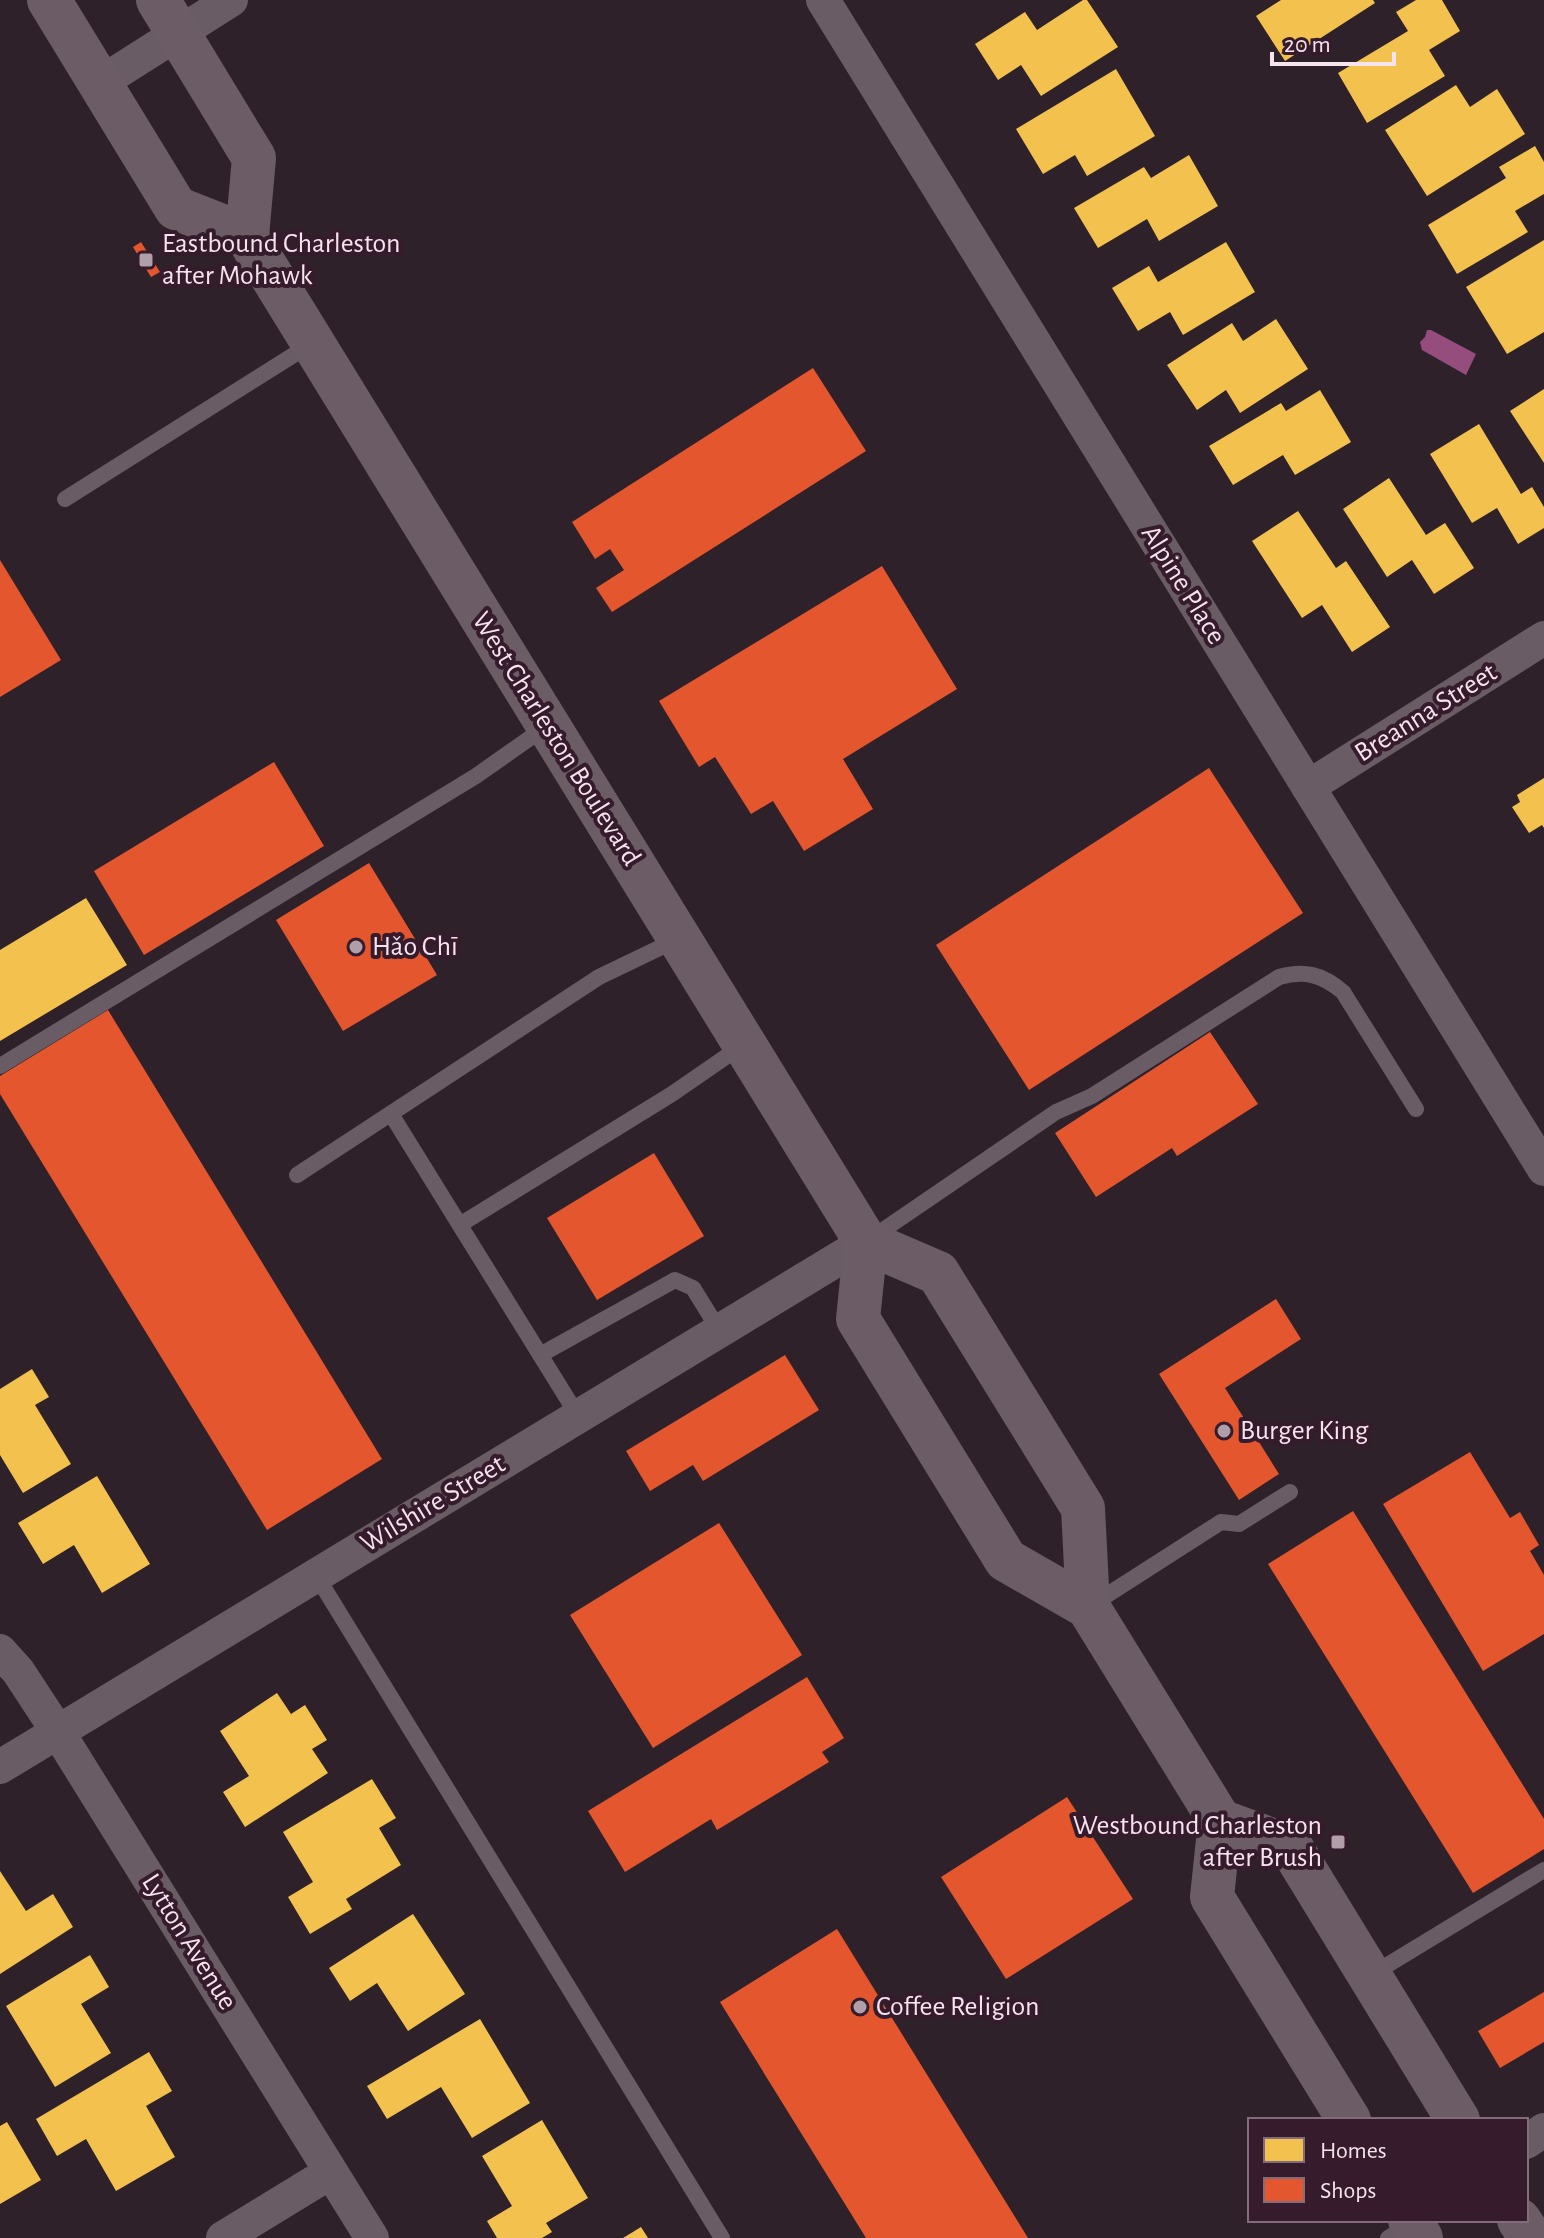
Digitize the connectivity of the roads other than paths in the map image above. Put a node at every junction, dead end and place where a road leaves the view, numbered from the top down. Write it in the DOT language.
graph roads {
  1 [pos="49,0"];
  2 [pos="231,0"];
  3 [pos="823,0"];
  4 [pos="168,16"];
  5 [pos="100,83"];
  6 [pos="247,236"];
  7 [pos="313,343"];
  8 [pos="65,499"];
  9 [pos="1544,638"];
  10 [pos="548,725"];
  11 [pos="1308,787"];
  12 [pos="679,938"];
  13 [pos="744,1044"];
  14 [pos="0,1066"];
  15 [pos="1416,1109"];
  16 [pos="391,1114"];
  17 [pos="1544,1169"];
  18 [pos="297,1175"];
  19 [pos="461,1224"];
  20 [pos="866,1242"];
  21 [pos="719,1330"];
  22 [pos="540,1355"];
  23 [pos="578,1416"];
  24 [pos="1290,1492"];
  25 [pos="316,1575"];
  26 [pos="1088,1607"];
  27 [pos="0,1651"];
  28 [pos="58,1732"];
  29 [pos="0,1767"];
  30 [pos="1220,1821"];
  31 [pos="1544,1870"];
  32 [pos="1370,1976"];
  33 [pos="1348,2118"];
  34 [pos="1457,2118"];
  35 [pos="331,2172"];
  36 [pos="223,2238"];
  37 [pos="372,2238"];
  38 [pos="722,2238"];
  1 -- 5 [label="main road"];
  2 -- 4 [label="street"];
  3 -- 11 [label="street, Alpine Place"];
  4 -- 5 [label="street"];
  4 -- 6 [label="main road"];
  5 -- 6 [label="main road"];
  6 -- 7 [label="main road, West Charleston Boulevard"];
  7 -- 8 [label="lane"];
  7 -- 10 [label="main road, West Charleston Boulevard"];
  9 -- 11 [label="street, Breanna Street"];
  10 -- 12 [label="main road, West Charleston Boulevard"];
  10 -- 14 [label="lane"];
  11 -- 17 [label="street, Alpine Place"];
  12 -- 13 [label="main road, West Charleston Boulevard"];
  12 -- 16 [label="lane"];
  13 -- 19 [label="lane"];
  13 -- 20 [label="main road, West Charleston Boulevard"];
  15 -- 20 [label="lane"];
  16 -- 18 [label="lane"];
  16 -- 19 [label="lane"];
  19 -- 22 [label="lane"];
  20 -- 21 [label="street, Wilshire Street"];
  20 -- 26 [label="main road"];
  20 -- 26 [label="main road"];
  21 -- 22 [label="lane"];
  21 -- 23 [label="street, Wilshire Street"];
  22 -- 23 [label="lane"];
  23 -- 25 [label="street, Wilshire Street"];
  24 -- 26 [label="lane"];
  25 -- 28 [label="street, Wilshire Street"];
  25 -- 38 [label="lane"];
  26 -- 30 [label="main road"];
  27 -- 28 [label="street, Lytton Avenue"];
  28 -- 29 [label="street, Wilshire Street"];
  28 -- 35 [label="street, Lytton Avenue"];
  30 -- 32 [label="main road"];
  30 -- 33 [label="main road"];
  31 -- 32 [label="lane"];
  32 -- 34 [label="main road"];
  35 -- 36 [label="street"];
  35 -- 37 [label="street, Lytton Avenue"];
}
